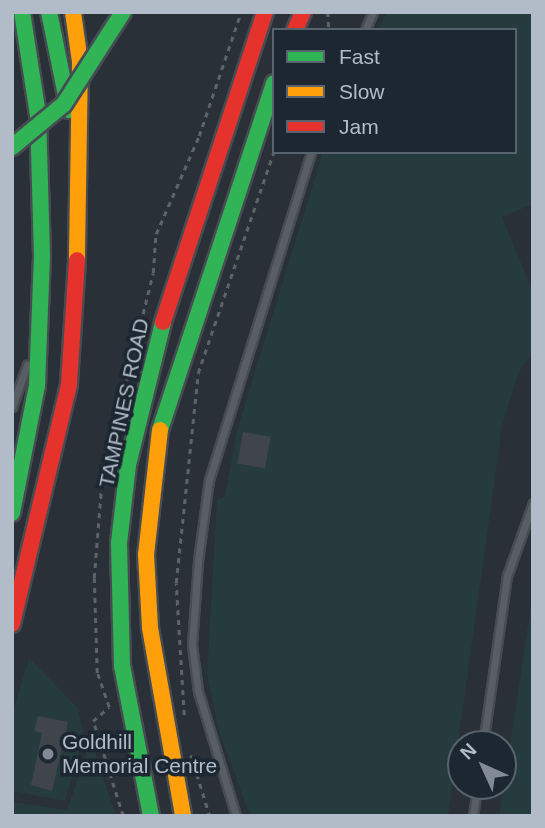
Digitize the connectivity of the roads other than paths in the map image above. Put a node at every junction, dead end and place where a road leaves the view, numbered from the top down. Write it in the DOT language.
graph roads {
  1 [pos="22,12"];
  2 [pos="49,12"];
  3 [pos="73,12"];
  4 [pos="123,12"];
  5 [pos="265,12"];
  6 [pos="303,12"];
  7 [pos="373,12"];
  8 [pos="296,28"];
  9 [pos="366,28"];
  10 [pos="272,89"];
  11 [pos="12,147"];
  12 [pos="310,154"];
  13 [pos="78,156"];
  14 [pos="38,328"];
  15 [pos="12,407"];
  16 [pos="533,503"];
  17 [pos="12,513"];
  18 [pos="12,624"];
  19 [pos="485,730"];
  20 [pos="151,816"];
  21 [pos="183,816"];
  22 [pos="236,816"];
  1 -- 14 [label="main road"];
  2 -- 13 [label="main road"];
  3 -- 13 [label="main road"];
  4 -- 11 [label="main road, bridge"];
  5 -- 20 [label="main road, TAMPINES ROAD"];
  6 -- 8 [label="main road"];
  7 -- 9 [label="lane"];
  10 -- 21 [label="main road, TAMPINES ROAD"];
  12 -- 22 [label="lane"];
  13 -- 18 [label="main road"];
  14 -- 15 [label="lane"];
  14 -- 17 [label="main road"];
  16 -- 19 [label="lane"];
}
